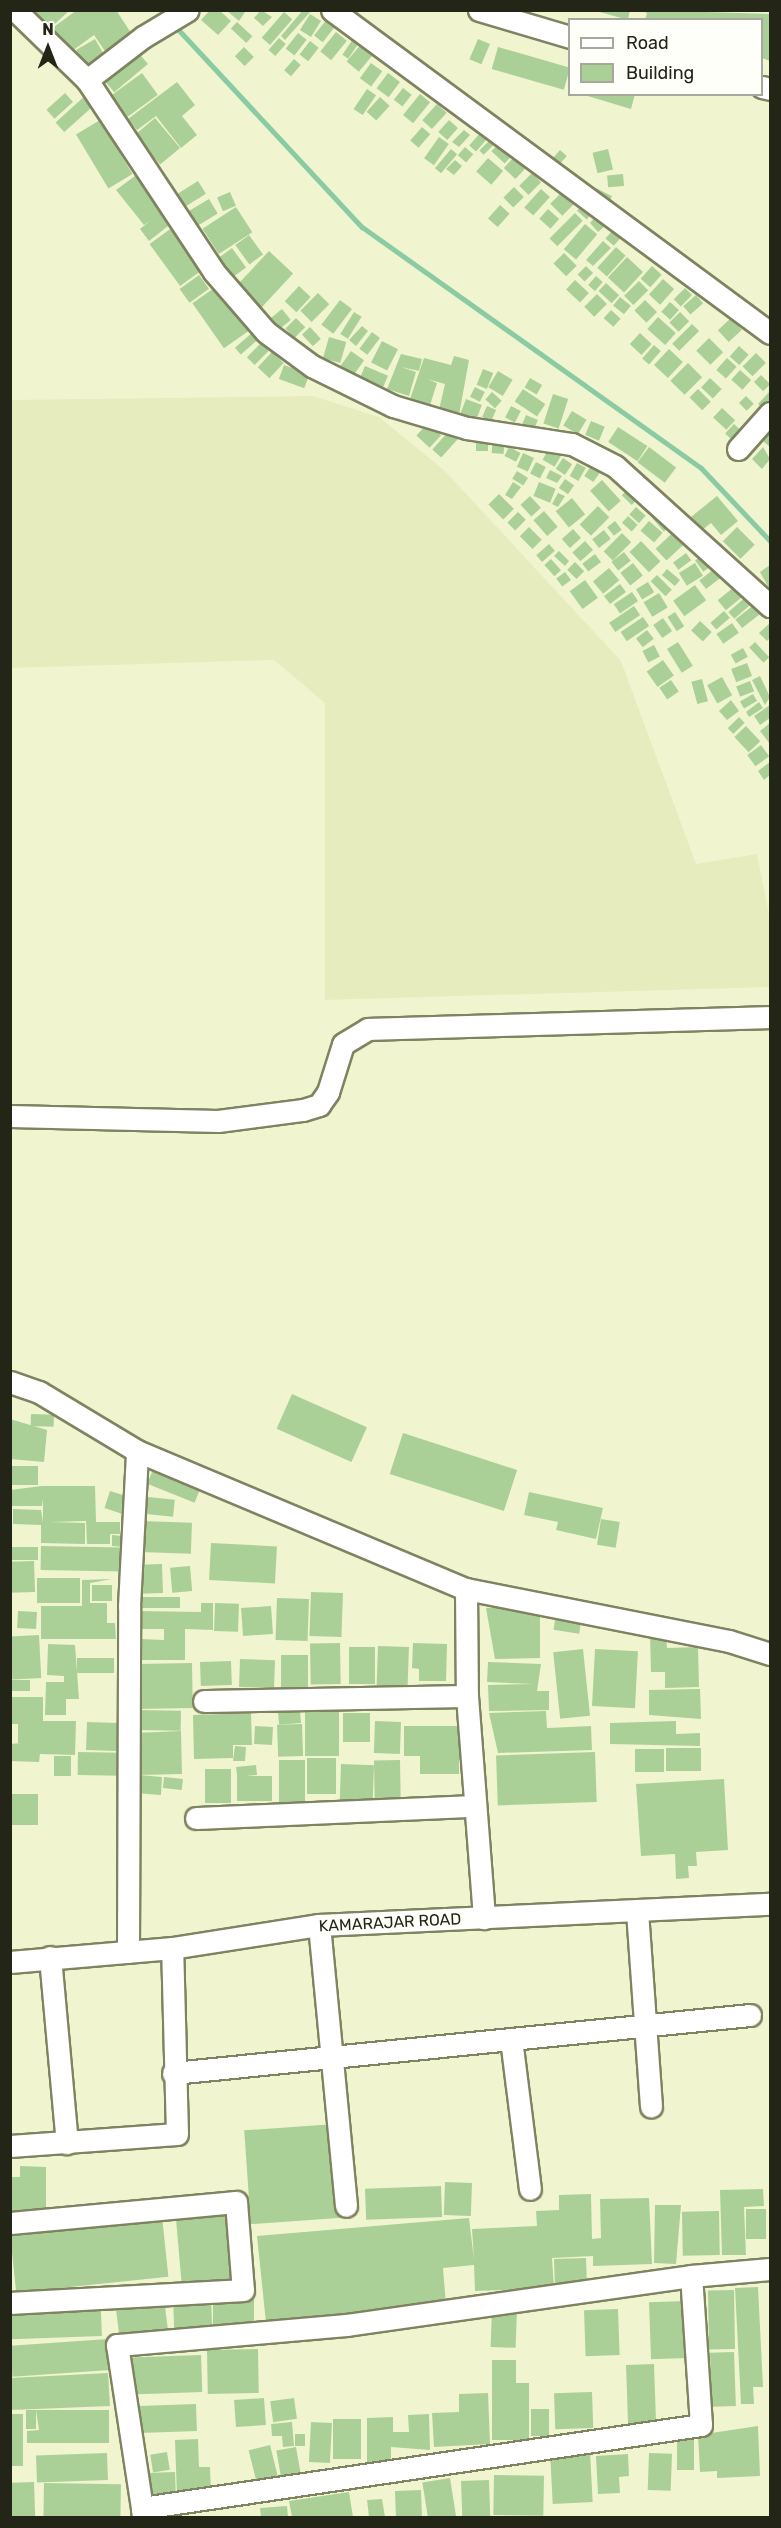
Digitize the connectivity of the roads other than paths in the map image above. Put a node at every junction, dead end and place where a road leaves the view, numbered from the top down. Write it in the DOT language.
graph roads {
  1 [pos="15,10"];
  2 [pos="189,10"];
  3 [pos="332,10"];
  4 [pos="492,12"];
  5 [pos="568,36"];
  6 [pos="87,80"];
  7 [pos="771,333"];
  8 [pos="771,413"];
  9 [pos="738,449"];
  10 [pos="771,606"];
  11 [pos="771,1017"];
  12 [pos="10,1116"];
  13 [pos="10,1382"];
  14 [pos="137,1451"];
  15 [pos="466,1589"];
  16 [pos="771,1654"];
  17 [pos="467,1696"];
  18 [pos="204,1701"];
  19 [pos="475,1806"];
  20 [pos="196,1818"];
  21 [pos="771,1904"];
  22 [pos="637,1911"];
  23 [pos="484,1918"];
  24 [pos="319,1925"];
  25 [pos="172,1948"];
  26 [pos="128,1952"];
  27 [pos="50,1956"];
  28 [pos="10,1962"];
  29 [pos="750,2015"];
  30 [pos="642,2026"];
  31 [pos="511,2039"];
  32 [pos="335,2057"];
  33 [pos="173,2073"];
  34 [pos="651,2106"];
  35 [pos="67,2143"];
  36 [pos="10,2146"];
  37 [pos="530,2189"];
  38 [pos="346,2206"];
  39 [pos="10,2223"];
  40 [pos="771,2269"];
  41 [pos="691,2276"];
  42 [pos="10,2303"];
  43 [pos="142,2512"];
  1 -- 6 [label="street"];
  2 -- 6 [label="street"];
  3 -- 7 [label="street"];
  4 -- 5 [label="street"];
  6 -- 10 [label="street"];
  8 -- 9 [label="street"];
  11 -- 12 [label="street"];
  13 -- 14 [label="street"];
  14 -- 15 [label="street"];
  14 -- 26 [label="street"];
  15 -- 16 [label="street"];
  15 -- 17 [label="street"];
  17 -- 18 [label="street"];
  17 -- 19 [label="street"];
  19 -- 20 [label="street"];
  19 -- 23 [label="street"];
  21 -- 22 [label="street, KAMARAJAR ROAD"];
  22 -- 23 [label="street, KAMARAJAR ROAD"];
  22 -- 30 [label="street"];
  23 -- 24 [label="street, KAMARAJAR ROAD"];
  24 -- 25 [label="street, KAMARAJAR ROAD"];
  24 -- 32 [label="street"];
  25 -- 26 [label="street, KAMARAJAR ROAD"];
  25 -- 33 [label="street"];
  26 -- 27 [label="street, KAMARAJAR ROAD"];
  27 -- 28 [label="street, KAMARAJAR ROAD"];
  27 -- 35 [label="street"];
  29 -- 30 [label="street"];
  30 -- 31 [label="street"];
  30 -- 34 [label="street"];
  31 -- 32 [label="street"];
  31 -- 37 [label="street"];
  32 -- 33 [label="street"];
  32 -- 38 [label="street"];
  33 -- 35 [label="street"];
  35 -- 36 [label="street"];
  39 -- 42 [label="street"];
  40 -- 41 [label="street"];
  41 -- 43 [label="street"];
  41 -- 43 [label="street"];
}
